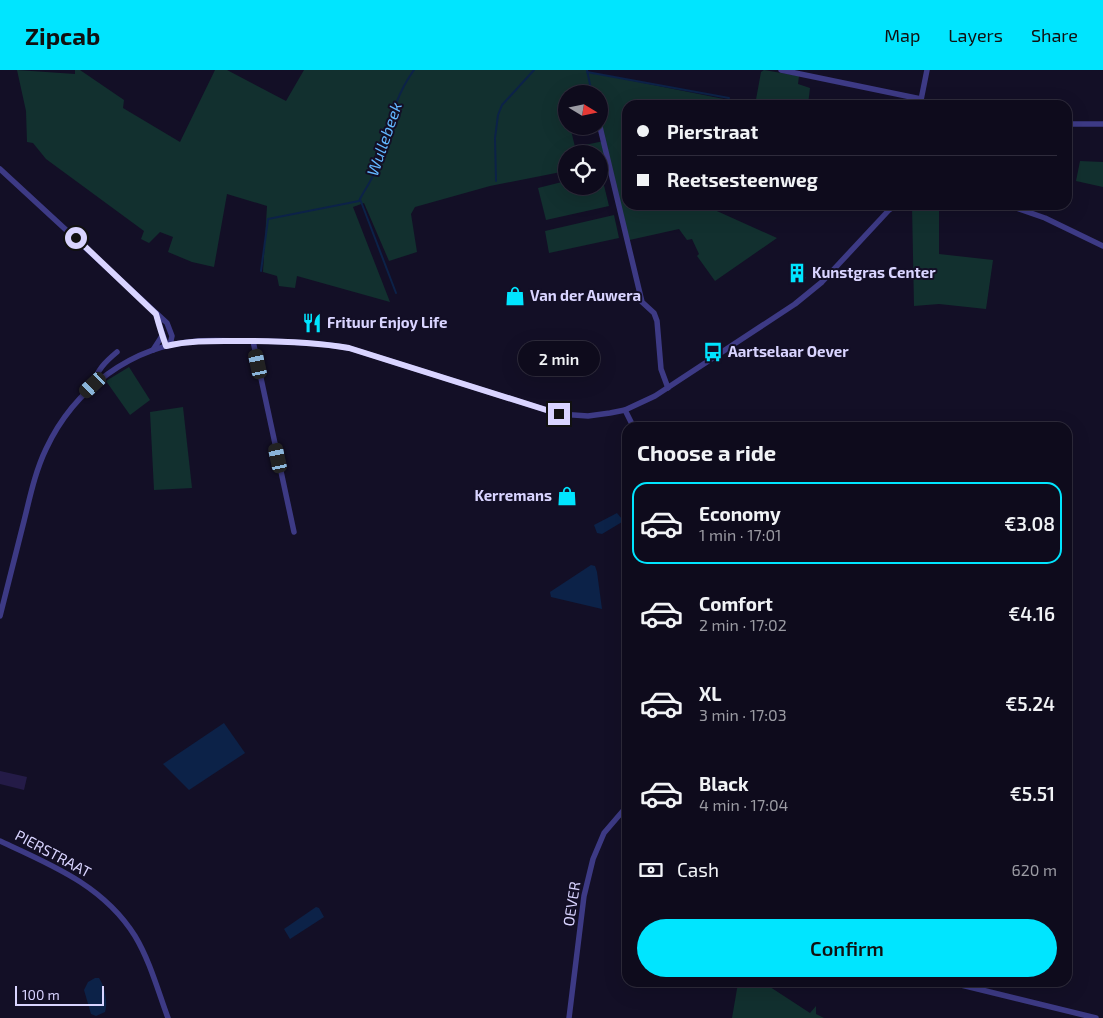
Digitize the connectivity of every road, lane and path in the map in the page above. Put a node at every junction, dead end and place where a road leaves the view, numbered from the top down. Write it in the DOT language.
graph roads {
  1 [pos="781,70"];
  2 [pos="927,70"];
  3 [pos="911,100"];
  4 [pos="920,100"];
  5 [pos="1072,124"];
  6 [pos="1103,124"];
  7 [pos="602,135"];
  8 [pos="0,169"];
  9 [pos="891,210"];
  10 [pos="1022,210"];
  11 [pos="1103,246"];
  12 [pos="156,314"];
  13 [pos="162,336"];
  14 [pos="172,336"];
  15 [pos="253,341"];
  16 [pos="186,342"];
  17 [pos="168,346"];
  18 [pos="153,350"];
  19 [pos="117,352"];
  20 [pos="93,385"];
  21 [pos="668,388"];
  22 [pos="625,410"];
  23 [pos="631,422"];
  24 [pos="294,532"];
  25 [pos="0,616"];
  26 [pos="622,812"];
  27 [pos="0,841"];
  28 [pos="969,987"];
  29 [pos="168,1018"];
  30 [pos="569,1018"];
  31 [pos="1096,1018"];
  1 -- 3 [label="street"];
  2 -- 4 [label="street"];
  5 -- 6 [label="street"];
  7 -- 21 [label="street"];
  8 -- 12 [label="street"];
  9 -- 21 [label="street"];
  10 -- 11 [label="street"];
  12 -- 13 [label="street"];
  12 -- 14 [label="street"];
  13 -- 17 [label="street"];
  13 -- 18 [label="street"];
  14 -- 16 [label="street"];
  14 -- 17 [label="street"];
  15 -- 16 [label="street"];
  15 -- 22 [label="street"];
  15 -- 24 [label="street"];
  16 -- 17 [label="street"];
  17 -- 18 [label="street"];
  18 -- 20 [label="street"];
  19 -- 20 [label="street"];
  20 -- 25 [label="street"];
  21 -- 22 [label="street"];
  22 -- 23 [label="street"];
  26 -- 30 [label="street, OEVER"];
  27 -- 29 [label="street, PIERSTRAAT"];
  28 -- 31 [label="street"];
}
